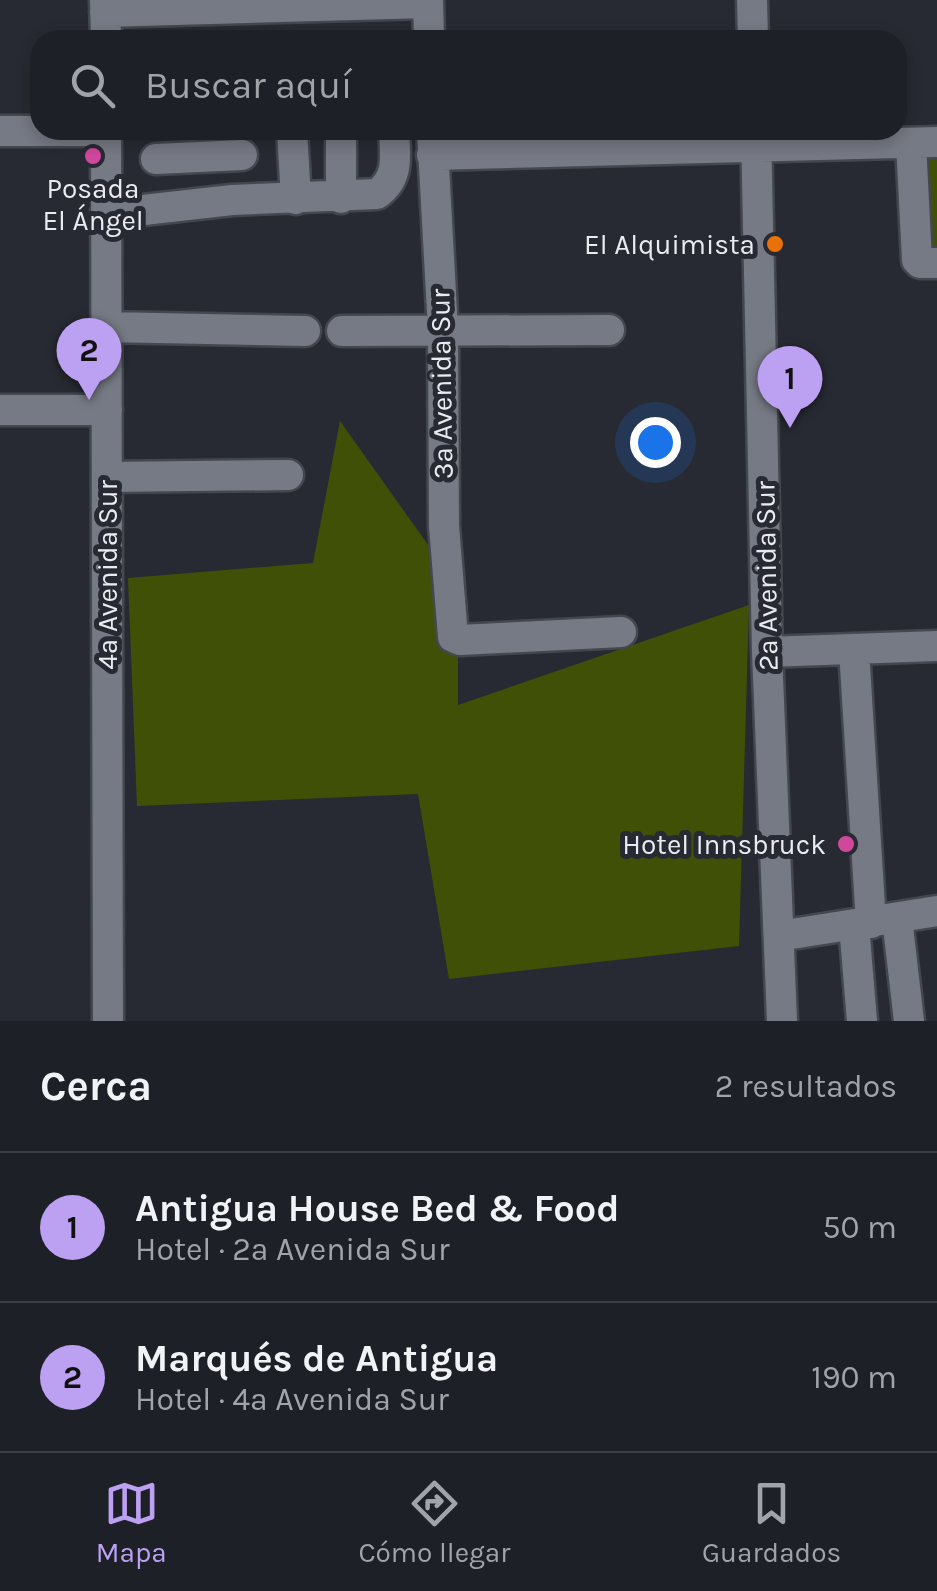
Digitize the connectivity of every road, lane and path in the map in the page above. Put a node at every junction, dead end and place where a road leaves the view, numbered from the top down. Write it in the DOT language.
graph roads {
  1 [pos="752,0"];
  2 [pos="428,2"];
  3 [pos="105,17"];
  4 [pos="429,30"];
  5 [pos="753,30"];
  6 [pos="0,131"];
  7 [pos="30,131"];
  8 [pos="106,140"];
  9 [pos="293,140"];
  10 [pos="341,140"];
  11 [pos="394,140"];
  12 [pos="757,140"];
  13 [pos="241,142"];
  14 [pos="432,142"];
  15 [pos="924,142"];
  16 [pos="206,157"];
  17 [pos="156,159"];
  18 [pos="341,198"];
  19 [pos="245,200"];
  20 [pos="296,200"];
  21 [pos="208,203"];
  22 [pos="108,214"];
  23 [pos="937,263"];
  24 [pos="107,327"];
  25 [pos="443,330"];
  26 [pos="609,330"];
  27 [pos="304,331"];
  28 [pos="342,331"];
  29 [pos="0,410"];
  30 [pos="107,410"];
  31 [pos="288,475"];
  32 [pos="107,477"];
  33 [pos="621,632"];
  34 [pos="937,646"];
  35 [pos="854,650"];
  36 [pos="767,652"];
  37 [pos="937,911"];
  38 [pos="874,922"];
  39 [pos="779,936"];
  40 [pos="108,1021"];
  41 [pos="782,1021"];
  42 [pos="862,1021"];
  43 [pos="909,1021"];
  1 -- 5 [label="street"];
  2 -- 3 [label="street"];
  2 -- 4 [label="street"];
  6 -- 7 [label="street"];
  8 -- 22 [label="street, 4a Avenida Sur"];
  9 -- 20 [label="street"];
  10 -- 18 [label="street"];
  11 -- 18 [label="street"];
  12 -- 14 [label="street"];
  12 -- 15 [label="street"];
  12 -- 36 [label="street, 2a Avenida Sur"];
  13 -- 16 [label="street"];
  13 -- 19 [label="street"];
  14 -- 25 [label="street, 3a Avenida Sur"];
  15 -- 23 [label="street"];
  16 -- 17 [label="street"];
  16 -- 21 [label="street"];
  18 -- 20 [label="street"];
  19 -- 20 [label="street"];
  19 -- 21 [label="street"];
  21 -- 22 [label="street"];
  22 -- 24 [label="street, 4a Avenida Sur"];
  24 -- 27 [label="street"];
  24 -- 30 [label="street, 4a Avenida Sur"];
  25 -- 26 [label="street"];
  25 -- 28 [label="street"];
  25 -- 33 [label="street, 3a Avenida Sur"];
  29 -- 30 [label="street"];
  30 -- 32 [label="street, 4a Avenida Sur"];
  31 -- 32 [label="street"];
  32 -- 40 [label="street, 4a Avenida Sur"];
  34 -- 35 [label="street"];
  35 -- 36 [label="street"];
  35 -- 38 [label="street"];
  36 -- 39 [label="street, 2a Avenida Sur"];
  37 -- 38 [label="street"];
  38 -- 39 [label="street"];
  38 -- 42 [label="street"];
  38 -- 43 [label="street"];
  39 -- 41 [label="street, 2a Avenida Sur"];
}
